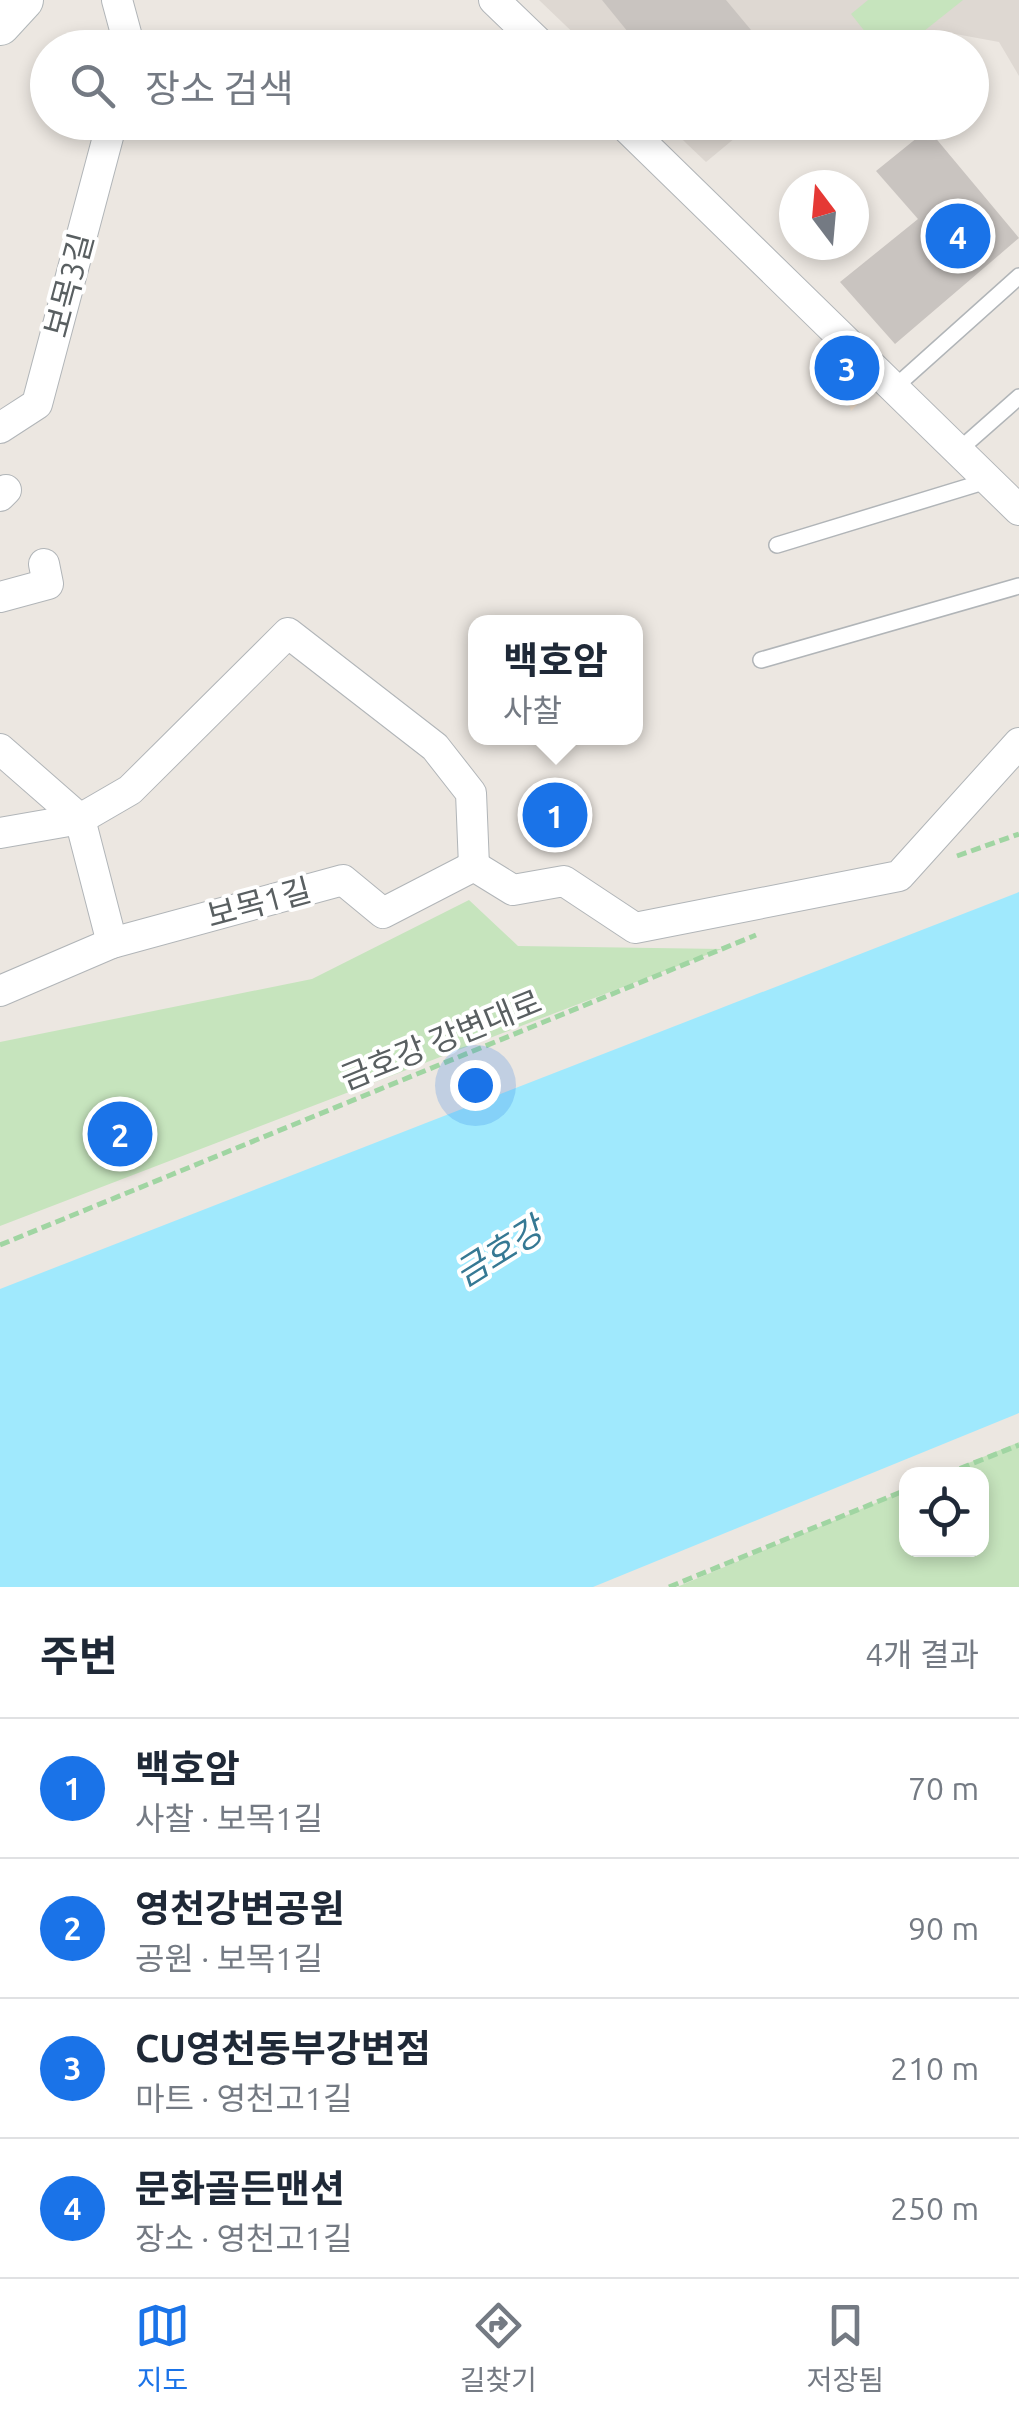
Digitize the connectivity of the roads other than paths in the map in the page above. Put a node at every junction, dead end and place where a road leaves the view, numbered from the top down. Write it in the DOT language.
graph roads {
  1 [pos="23,0"];
  2 [pos="116,0"];
  3 [pos="494,0"];
  4 [pos="0,26"];
  5 [pos="125,30"];
  6 [pos="525,30"];
  7 [pos="107,140"];
  8 [pos="641,140"];
  9 [pos="1019,276"];
  10 [pos="895,387"];
  11 [pos="1019,397"];
  12 [pos="0,428"];
  13 [pos="960,450"];
  14 [pos="990,480"];
  15 [pos="1019,510"];
  16 [pos="777,545"];
  17 [pos="44,564"];
  18 [pos="1019,586"];
  19 [pos="0,597"];
  20 [pos="761,660"];
  21 [pos="1019,744"];
  22 [pos="0,750"];
  23 [pos="80,820"];
  24 [pos="0,833"];
  25 [pos="474,866"];
  26 [pos="112,943"];
  27 [pos="0,990"];
  1 -- 4 [label="main road"];
  2 -- 5 [label="street"];
  3 -- 6 [label="street"];
  7 -- 12 [label="street, 보목3길"];
  8 -- 10 [label="street"];
  9 -- 10 [label="lane"];
  10 -- 13 [label="street"];
  11 -- 13 [label="lane"];
  13 -- 14 [label="street"];
  14 -- 15 [label="street"];
  14 -- 16 [label="lane"];
  17 -- 19 [label="street"];
  18 -- 20 [label="lane"];
  21 -- 25 [label="street"];
  22 -- 23 [label="street"];
  23 -- 24 [label="street"];
  23 -- 25 [label="street"];
  23 -- 26 [label="street"];
  25 -- 26 [label="street, 보목1길"];
  26 -- 27 [label="street, 보목1길"];
}
